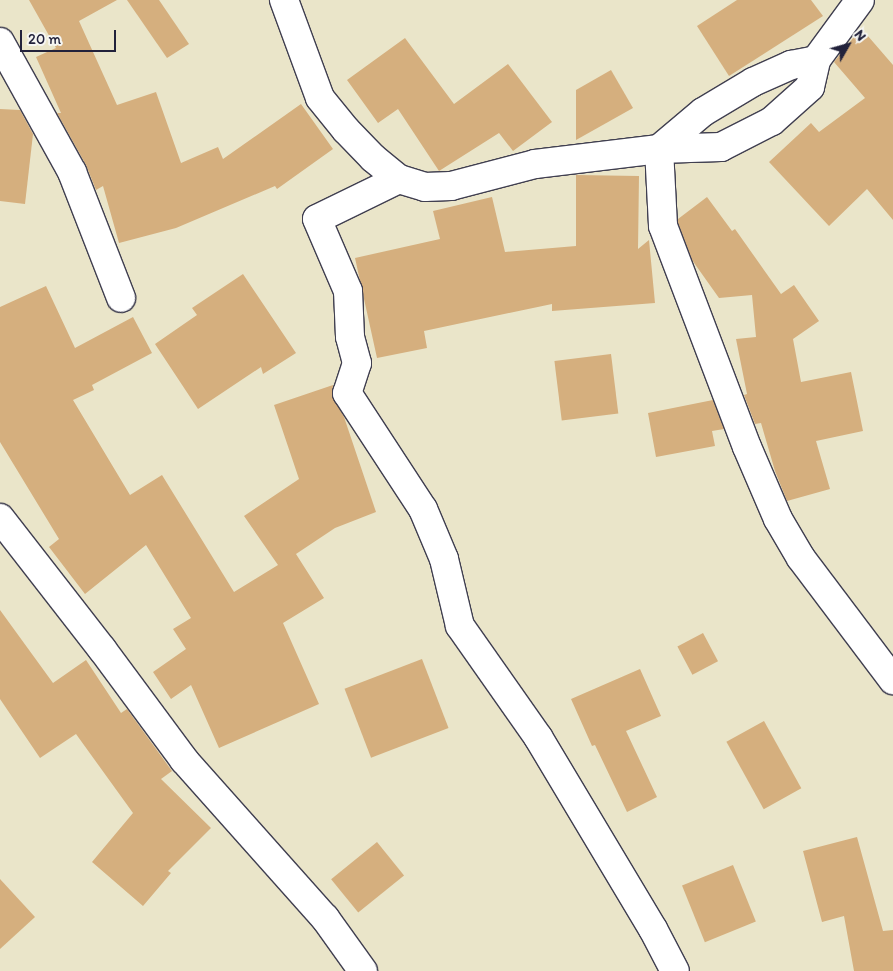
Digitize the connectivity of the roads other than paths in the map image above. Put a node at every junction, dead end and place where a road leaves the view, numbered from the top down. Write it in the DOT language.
graph roads {
  1 [pos="284,0"];
  2 [pos="860,0"];
  3 [pos="0,42"];
  4 [pos="816,60"];
  5 [pos="659,149"];
  6 [pos="399,179"];
  7 [pos="121,298"];
  8 [pos="0,518"];
  9 [pos="893,680"];
  10 [pos="363,971"];
  11 [pos="675,971"];
  1 -- 6 [label="street"];
  2 -- 4 [label="street"];
  3 -- 7 [label="street"];
  4 -- 5 [label="street"];
  4 -- 5 [label="street"];
  5 -- 6 [label="street"];
  5 -- 9 [label="street"];
  6 -- 11 [label="street"];
  8 -- 10 [label="street"];
}
